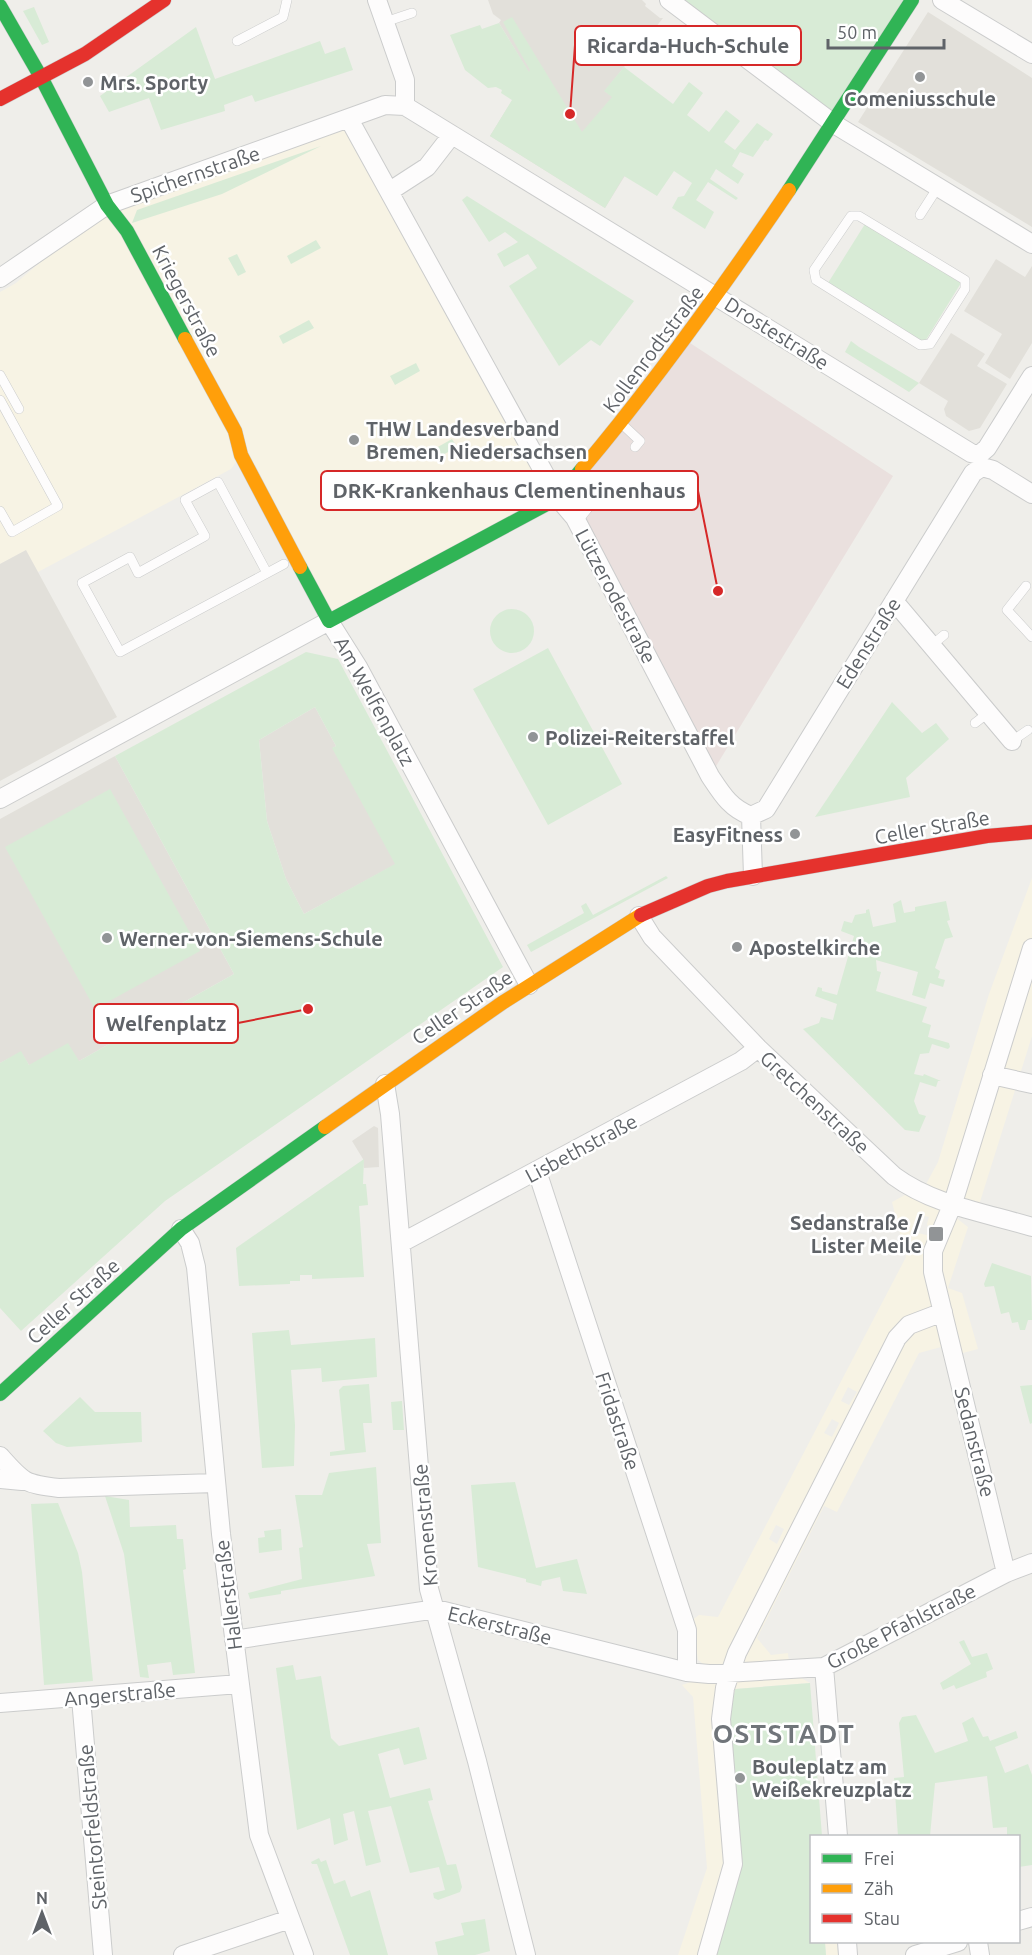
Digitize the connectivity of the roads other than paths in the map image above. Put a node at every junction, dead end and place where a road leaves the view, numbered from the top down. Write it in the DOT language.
graph roads {
  1 [pos="164,0"];
  2 [pos="287,0"];
  3 [pos="377,0"];
  4 [pos="669,0"];
  5 [pos="912,0"];
  6 [pos="942,0"];
  7 [pos="0,6"];
  8 [pos="412,13"];
  9 [pos="385,22"];
  10 [pos="237,41"];
  11 [pos="1032,54"];
  12 [pos="42,79"];
  13 [pos="0,99"];
  14 [pos="405,106"];
  15 [pos="350,119"];
  16 [pos="834,124"];
  17 [pos="452,136"];
  18 [pos="938,188"];
  19 [pos="390,190"];
  20 [pos="106,205"];
  21 [pos="920,215"];
  22 [pos="859,216"];
  23 [pos="1032,244"];
  24 [pos="0,278"];
  25 [pos="717,296"];
  26 [pos="0,375"];
  27 [pos="1032,376"];
  28 [pos="0,400"];
  29 [pos="19,410"];
  30 [pos="621,423"];
  31 [pos="635,447"];
  32 [pos="981,461"];
  33 [pos="611,479"];
  34 [pos="1032,494"];
  35 [pos="558,498"];
  36 [pos="0,512"];
  37 [pos="577,522"];
  38 [pos="284,564"];
  39 [pos="267,573"];
  40 [pos="1026,586"];
  41 [pos="894,601"];
  42 [pos="329,621"];
  43 [pos="1032,637"];
  44 [pos="1028,729"];
  45 [pos="1012,741"];
  46 [pos="0,799"];
  47 [pos="751,816"];
  48 [pos="1032,832"];
  49 [pos="753,876"];
  50 [pos="639,916"];
  51 [pos="1032,948"];
  52 [pos="529,985"];
  53 [pos="758,1048"];
  54 [pos="992,1075"];
  55 [pos="1022,1082"];
  56 [pos="384,1084"];
  57 [pos="537,1172"];
  58 [pos="950,1209"];
  59 [pos="1032,1227"];
  60 [pos="181,1229"];
  61 [pos="401,1243"];
  62 [pos="943,1312"];
  63 [pos="0,1394"];
  64 [pos="0,1456"];
  65 [pos="0,1479"];
  66 [pos="22,1481"];
  67 [pos="215,1483"];
  68 [pos="1032,1563"];
  69 [pos="1006,1573"];
  70 [pos="436,1609"];
  71 [pos="234,1640"];
  72 [pos="824,1667"];
  73 [pos="687,1672"];
  74 [pos="729,1673"];
  75 [pos="239,1684"];
  76 [pos="81,1698"];
  77 [pos="0,1702"];
  78 [pos="838,1835"];
  79 [pos="290,1919"];
  80 [pos="952,1943"];
  81 [pos="103,1955"];
  82 [pos="183,1955"];
  83 [pos="304,1955"];
  84 [pos="526,1955"];
  85 [pos="706,1955"];
  86 [pos="915,1955"];
  1 -- 12 [label="street"];
  2 -- 10 [label="lane"];
  3 -- 9 [label="street"];
  4 -- 16 [label="street"];
  5 -- 16 [label="street, Kollenrodtstraße"];
  6 -- 11 [label="street"];
  7 -- 12 [label="street, Kriegerstraße"];
  8 -- 9 [label="lane"];
  9 -- 14 [label="street"];
  12 -- 13 [label="street"];
  12 -- 20 [label="street, Kriegerstraße"];
  14 -- 15 [label="street, Spichernstraße"];
  14 -- 17 [label="street, Drostestraße"];
  15 -- 19 [label="street, Lützerodestraße"];
  15 -- 20 [label="street, Spichernstraße"];
  16 -- 18 [label="street"];
  16 -- 25 [label="street, Kollenrodtstraße"];
  17 -- 19 [label="street"];
  17 -- 25 [label="street, Drostestraße"];
  18 -- 21 [label="lane"];
  18 -- 23 [label="street"];
  19 -- 35 [label="street, Lützerodestraße"];
  20 -- 24 [label="street, Spichernstraße"];
  20 -- 42 [label="street, Kriegerstraße"];
  22 -- 22 [label="lane"];
  25 -- 30 [label="street, Kollenrodtstraße"];
  25 -- 32 [label="street, Drostestraße"];
  26 -- 29 [label="lane"];
  27 -- 32 [label="street, Edenstraße"];
  28 -- 36 [label="lane"];
  30 -- 31 [label="lane"];
  30 -- 35 [label="street, Kollenrodtstraße"];
  32 -- 34 [label="street, Drostestraße"];
  32 -- 41 [label="street, Edenstraße"];
  33 -- 37 [label="lane"];
  35 -- 37 [label="street, Lützerodestraße"];
  35 -- 42 [label="street, Kollenrodtstraße"];
  37 -- 47 [label="street, Lützerodestraße"];
  38 -- 39 [label="lane"];
  39 -- 39 [label="lane"];
  40 -- 43 [label="lane"];
  41 -- 45 [label="street"];
  41 -- 47 [label="street, Edenstraße"];
  42 -- 46 [label="street, Am Welfenplatz"];
  42 -- 52 [label="street, Am Welfenplatz"];
  44 -- 45 [label="lane"];
  47 -- 49 [label="street"];
  48 -- 49 [label="street, Celler Straße"];
  49 -- 50 [label="street, Celler Straße"];
  50 -- 52 [label="street, Celler Straße"];
  50 -- 53 [label="street, Gretchenstraße"];
  51 -- 54 [label="street, Sedanstraße"];
  52 -- 56 [label="street, Celler Straße"];
  53 -- 57 [label="street, Lisbethstraße"];
  53 -- 58 [label="street, Gretchenstraße"];
  54 -- 55 [label="street"];
  54 -- 58 [label="street, Sedanstraße"];
  56 -- 60 [label="street, Celler Straße"];
  56 -- 61 [label="street, Kronenstraße"];
  57 -- 61 [label="street, Lisbethstraße"];
  57 -- 73 [label="street, Fridastraße"];
  58 -- 59 [label="street, Gretchenstraße"];
  58 -- 62 [label="street, Sedanstraße"];
  60 -- 63 [label="street, Celler Straße"];
  60 -- 67 [label="street, Hallerstraße"];
  61 -- 70 [label="street, Kronenstraße"];
  62 -- 69 [label="street, Sedanstraße"];
  62 -- 74 [label="street"];
  64 -- 66 [label="street"];
  65 -- 66 [label="street"];
  66 -- 67 [label="street"];
  67 -- 71 [label="street, Hallerstraße"];
  68 -- 69 [label="street, Große Pfahlstraße"];
  69 -- 72 [label="street, Große Pfahlstraße"];
  70 -- 71 [label="street, Eckerstraße"];
  70 -- 73 [label="street, Eckerstraße"];
  70 -- 84 [label="street, Kronenstraße"];
  71 -- 75 [label="street, Hallerstraße"];
  72 -- 74 [label="street, Große Pfahlstraße"];
  72 -- 78 [label="street"];
  73 -- 74 [label="street, Eckerstraße"];
  74 -- 85 [label="street"];
  75 -- 76 [label="street, Angerstraße"];
  75 -- 79 [label="street, Hallerstraße"];
  76 -- 77 [label="street, Angerstraße"];
  76 -- 81 [label="street, Steintorfeldstraße"];
  79 -- 82 [label="street"];
  79 -- 83 [label="street, Hallerstraße"];
  80 -- 86 [label="street"];
}
